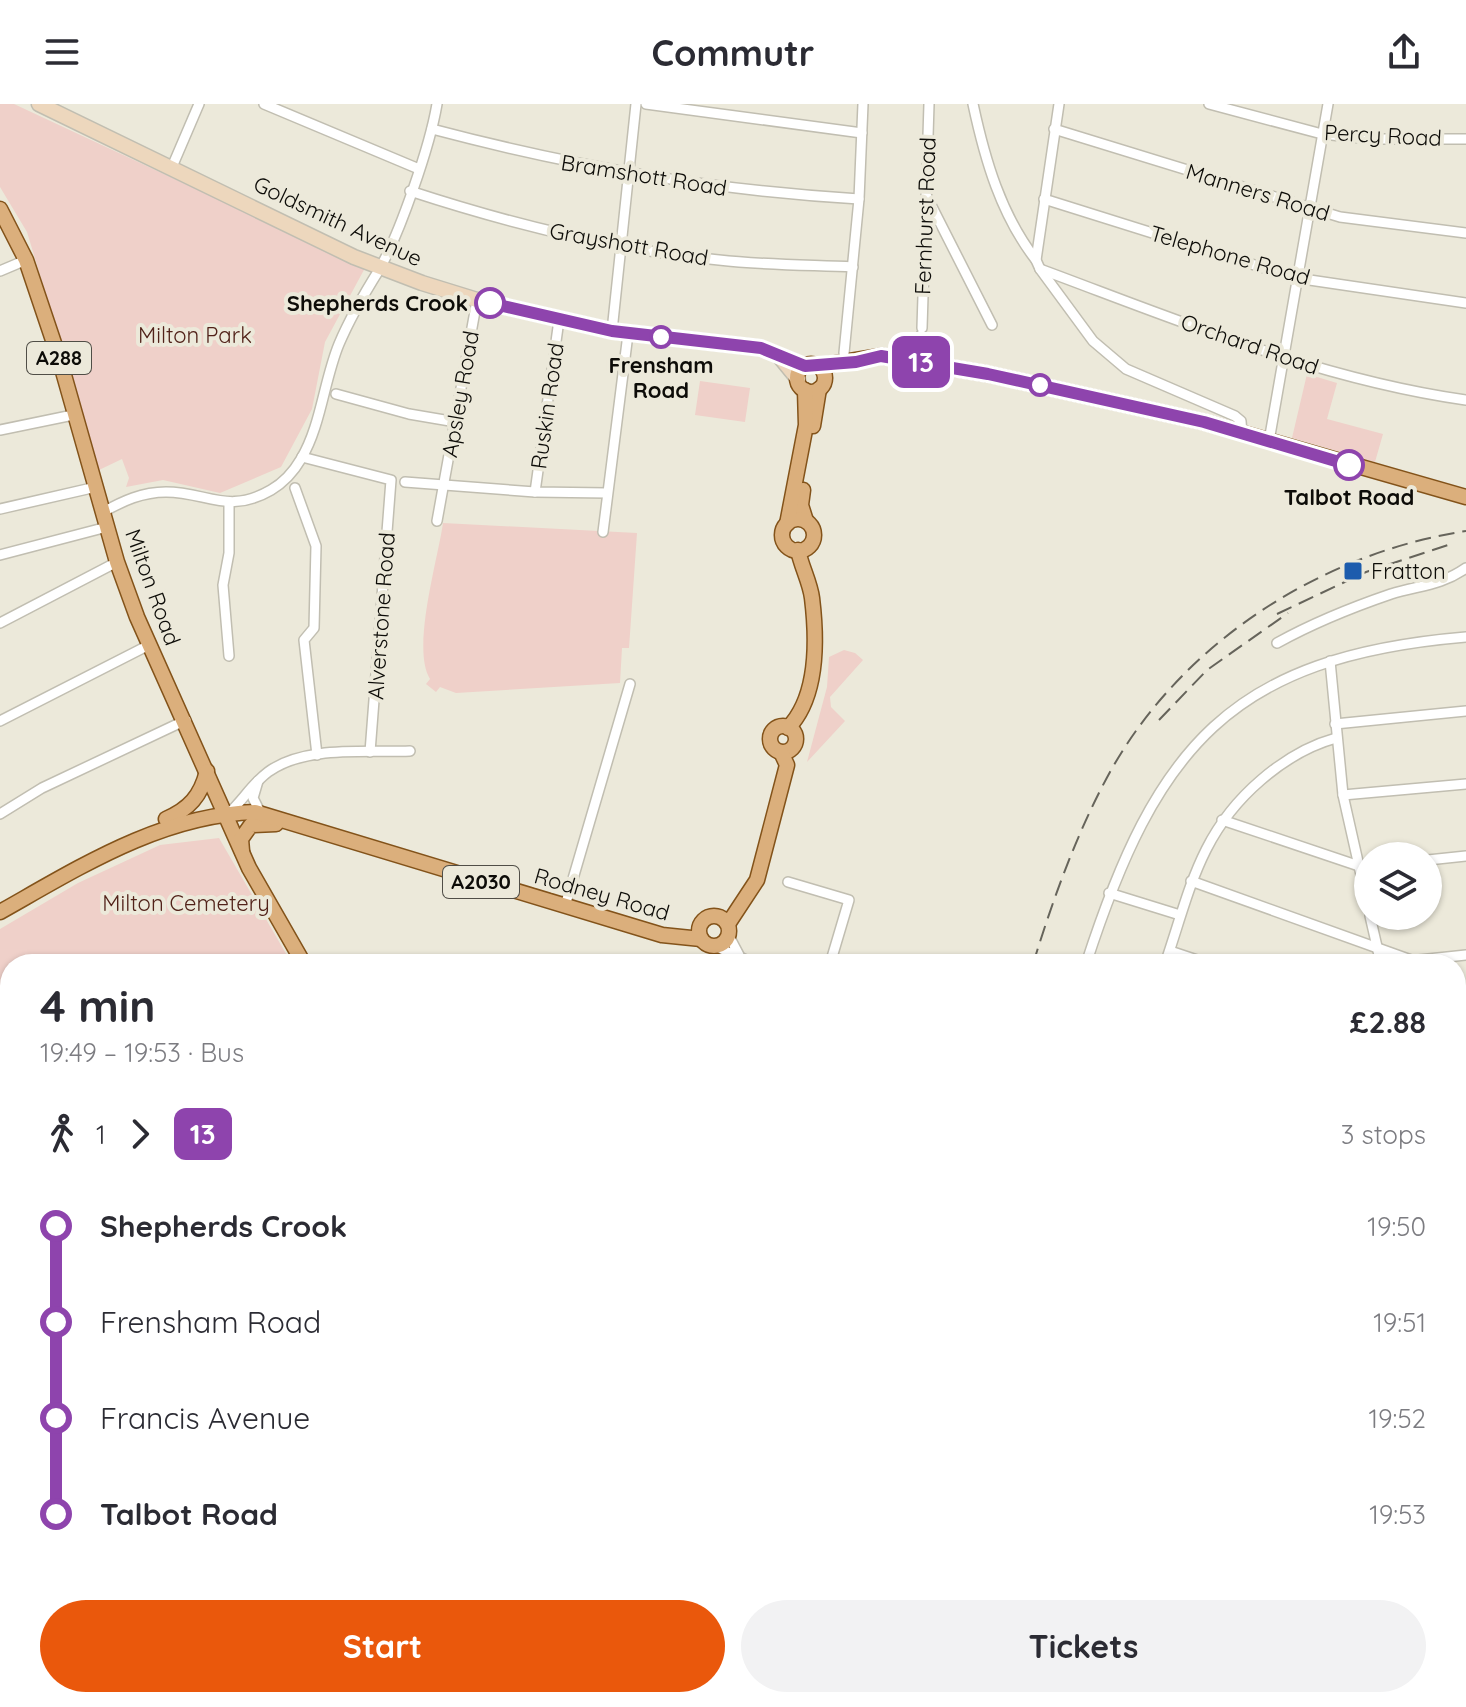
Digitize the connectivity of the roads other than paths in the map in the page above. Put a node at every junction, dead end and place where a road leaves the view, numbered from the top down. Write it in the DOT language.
graph roads {
  1 [pos="39,104"];
  2 [pos="199,104"];
  3 [pos="264,104"];
  4 [pos="437,104"];
  5 [pos="863,104"];
  6 [pos="929,104"];
  7 [pos="973,104"];
  8 [pos="1059,104"];
  9 [pos="1209,104"];
  10 [pos="1328,104"];
  11 [pos="640,105"];
  12 [pos="432,129"];
  13 [pos="1054,129"];
  14 [pos="862,133"];
  15 [pos="1322,134"];
  16 [pos="1466,139"];
  17 [pos="172,167"];
  18 [pos="419,169"];
  19 [pos="629,175"];
  20 [pos="410,191"];
  21 [pos="925,194"];
  22 [pos="859,199"];
  23 [pos="1044,199"];
  24 [pos="1309,208"];
  25 [pos="0,209"];
  26 [pos="1466,233"];
  27 [pos="620,247"];
  28 [pos="26,260"];
  29 [pos="1038,265"];
  30 [pos="853,267"];
  31 [pos="380,268"];
  32 [pos="0,271"];
  33 [pos="1296,278"];
  34 [pos="477,300"];
  35 [pos="1466,303"];
  36 [pos="559,320"];
  37 [pos="992,325"];
  38 [pos="612,331"];
  39 [pos="628,334"];
  40 [pos="850,358"];
  41 [pos="1283,359"];
  42 [pos="920,362"];
  43 [pos="812,379"];
  44 [pos="336,394"];
  45 [pos="1466,400"];
  46 [pos="1208,406"];
  47 [pos="73,415"];
  48 [pos="456,422"];
  49 [pos="1204,422"];
  50 [pos="0,430"];
  51 [pos="1242,433"];
  52 [pos="1269,441"];
  53 [pos="302,457"];
  54 [pos="405,482"];
  55 [pos="96,487"];
  56 [pos="444,487"];
  57 [pos="295,488"];
  58 [pos="535,492"];
  59 [pos="607,493"];
  60 [pos="1466,497"];
  61 [pos="229,502"];
  62 [pos="0,509"];
  63 [pos="103,512"];
  64 [pos="437,521"];
  65 [pos="806,521"];
  66 [pos="787,524"];
  67 [pos="107,527"];
  68 [pos="603,532"];
  69 [pos="798,550"];
  70 [pos="0,555"];
  71 [pos="117,562"];
  72 [pos="1466,568"];
  73 [pos="0,623"];
  74 [pos="1466,637"];
  75 [pos="1277,643"];
  76 [pos="149,645"];
  77 [pos="229,656"];
  78 [pos="1330,661"];
  79 [pos="630,684"];
  80 [pos="1466,711"];
  81 [pos="186,720"];
  82 [pos="0,721"];
  83 [pos="1335,724"];
  84 [pos="1336,738"];
  85 [pos="410,751"];
  86 [pos="370,752"];
  87 [pos="317,755"];
  88 [pos="207,771"];
  89 [pos="258,781"];
  90 [pos="1466,784"];
  91 [pos="1343,795"];
  92 [pos="0,814"];
  93 [pos="261,814"];
  94 [pos="228,820"];
  95 [pos="1222,820"];
  96 [pos="289,825"];
  97 [pos="137,840"];
  98 [pos="1357,842"];
  99 [pos="242,851"];
  100 [pos="1466,856"];
  101 [pos="1442,859"];
  102 [pos="1354,863"];
  103 [pos="1191,881"];
  104 [pos="788,882"];
  105 [pos="1109,893"];
  106 [pos="748,895"];
  107 [pos="565,906"];
  108 [pos="0,912"];
  109 [pos="714,915"];
  110 [pos="1180,915"];
  111 [pos="729,930"];
  112 [pos="1373,930"];
  113 [pos="700,932"];
  114 [pos="715,946"];
  115 [pos="1377,947"];
  116 [pos="1170,951"];
  117 [pos="299,954"];
  118 [pos="736,954"];
  119 [pos="739,954"];
  120 [pos="833,954"];
  121 [pos="1089,954"];
  122 [pos="1169,954"];
  123 [pos="1179,954"];
  124 [pos="1379,954"];
  125 [pos="1395,954"];
  1 -- 17 [label="main road, Goldsmith Avenue"];
  2 -- 17 [label="street"];
  3 -- 18 [label="street"];
  4 -- 12 [label="street"];
  5 -- 14 [label="street"];
  6 -- 21 [label="street, Fernhurst Road"];
  7 -- 29 [label="street"];
  8 -- 13 [label="street"];
  9 -- 15 [label="street, Percy Road"];
  10 -- 15 [label="street"];
  11 -- 14 [label="street"];
  11 -- 19 [label="street"];
  12 -- 18 [label="street"];
  12 -- 19 [label="street, Bramshott Road"];
  13 -- 23 [label="street"];
  13 -- 24 [label="street, Manners Road"];
  14 -- 22 [label="street"];
  15 -- 16 [label="street, Percy Road"];
  15 -- 24 [label="street"];
  17 -- 31 [label="main road, Goldsmith Avenue"];
  18 -- 20 [label="street"];
  19 -- 22 [label="street, Bramshott Road"];
  19 -- 27 [label="street"];
  20 -- 27 [label="street, Grayshott Road"];
  20 -- 31 [label="street"];
  21 -- 37 [label="street"];
  21 -- 42 [label="street, Fernhurst Road"];
  22 -- 30 [label="street"];
  23 -- 29 [label="street"];
  23 -- 33 [label="street, Telephone Road"];
  24 -- 26 [label="street, Manners Road"];
  24 -- 33 [label="street"];
  25 -- 28 [label="main road, Milton Road / A288"];
  27 -- 30 [label="street, Grayshott Road"];
  27 -- 38 [label="street"];
  28 -- 32 [label="street"];
  28 -- 47 [label="main road, Milton Road / A288"];
  29 -- 41 [label="street, Orchard Road"];
  29 -- 46 [label="street"];
  30 -- 40 [label="street"];
  31 -- 34 [label="main road, Goldsmith Avenue"];
  31 -- 53 [label="street"];
  33 -- 35 [label="street, Telephone Road"];
  33 -- 41 [label="street"];
  34 -- 36 [label="main road, Goldsmith Avenue"];
  34 -- 48 [label="street, Apsley Road"];
  36 -- 38 [label="main road, Goldsmith Avenue"];
  36 -- 58 [label="street, Ruskin Road"];
  38 -- 39 [label="main road, Goldsmith Avenue"];
  39 -- 43 [label="main road, Goldsmith Avenue"];
  39 -- 59 [label="street"];
  40 -- 42 [label="main road"];
  40 -- 43 [label="main road"];
  41 -- 45 [label="street, Orchard Road"];
  41 -- 52 [label="street"];
  42 -- 49 [label="main road"];
  43 -- 65 [label="main road"];
  43 -- 66 [label="main road"];
  44 -- 48 [label="street"];
  46 -- 49 [label="street"];
  46 -- 51 [label="street"];
  47 -- 50 [label="street"];
  47 -- 55 [label="main road, Milton Road / A288"];
  48 -- 56 [label="street, Apsley Road"];
  49 -- 51 [label="main road"];
  51 -- 52 [label="main road"];
  52 -- 60 [label="main road"];
  53 -- 61 [label="street"];
  53 -- 86 [label="street, Alverstone Road"];
  54 -- 56 [label="street"];
  55 -- 62 [label="street"];
  55 -- 63 [label="main road, Milton Road / A288"];
  56 -- 58 [label="street"];
  56 -- 64 [label="street, Apsley Road"];
  57 -- 87 [label="street"];
  58 -- 59 [label="street"];
  59 -- 68 [label="street"];
  61 -- 63 [label="street"];
  61 -- 77 [label="street"];
  63 -- 67 [label="main road, Milton Road / A288"];
  65 -- 66 [label="main road"];
  65 -- 69 [label="main road"];
  66 -- 69 [label="main road"];
  67 -- 70 [label="street"];
  67 -- 71 [label="main road, Milton Road / A288"];
  69 -- 106 [label="main road"];
  71 -- 73 [label="street"];
  71 -- 76 [label="main road, Milton Road / A288"];
  72 -- 75 [label="street"];
  74 -- 78 [label="street"];
  76 -- 81 [label="main road, Milton Road / A288"];
  76 -- 82 [label="street"];
  78 -- 83 [label="street"];
  78 -- 105 [label="street"];
  79 -- 107 [label="street"];
  80 -- 83 [label="street"];
  81 -- 88 [label="main road, Milton Road / A288"];
  81 -- 92 [label="street"];
  83 -- 84 [label="street"];
  84 -- 91 [label="street"];
  84 -- 95 [label="street"];
  85 -- 86 [label="street"];
  86 -- 87 [label="street"];
  87 -- 89 [label="street"];
  88 -- 94 [label="main road, Milton Road / A288"];
  88 -- 97 [label="main road"];
  89 -- 93 [label="street"];
  89 -- 94 [label="street"];
  90 -- 91 [label="street"];
  91 -- 98 [label="street"];
  93 -- 94 [label="main road, Rodney Road / A2030"];
  93 -- 96 [label="main road, Rodney Road / A2030"];
  94 -- 96 [label="main road, Rodney Road / A2030"];
  94 -- 97 [label="main road, A2030"];
  94 -- 99 [label="main road, Milton Road / A288"];
  95 -- 102 [label="street"];
  95 -- 103 [label="street"];
  96 -- 99 [label="main road, Rodney Road / A2030"];
  96 -- 107 [label="main road, Rodney Road / A2030"];
  97 -- 108 [label="main road, A2030"];
  99 -- 117 [label="main road, Milton Road / A288"];
  100 -- 101 [label="street"];
  103 -- 110 [label="street"];
  103 -- 115 [label="street"];
  104 -- 120 [label="street"];
  105 -- 110 [label="street"];
  105 -- 121 [label="street"];
  106 -- 109 [label="main road"];
  106 -- 111 [label="main road"];
  107 -- 113 [label="main road, Rodney Road / A2030"];
  109 -- 111 [label="main road"];
  109 -- 113 [label="main road"];
  110 -- 116 [label="street"];
  111 -- 114 [label="main road"];
  111 -- 119 [label="street"];
  112 -- 115 [label="street"];
  113 -- 114 [label="main road, A2030"];
  114 -- 118 [label="street"];
  115 -- 124 [label="street"];
  115 -- 125 [label="street"];
  116 -- 122 [label="street"];
  116 -- 123 [label="street"];
}
